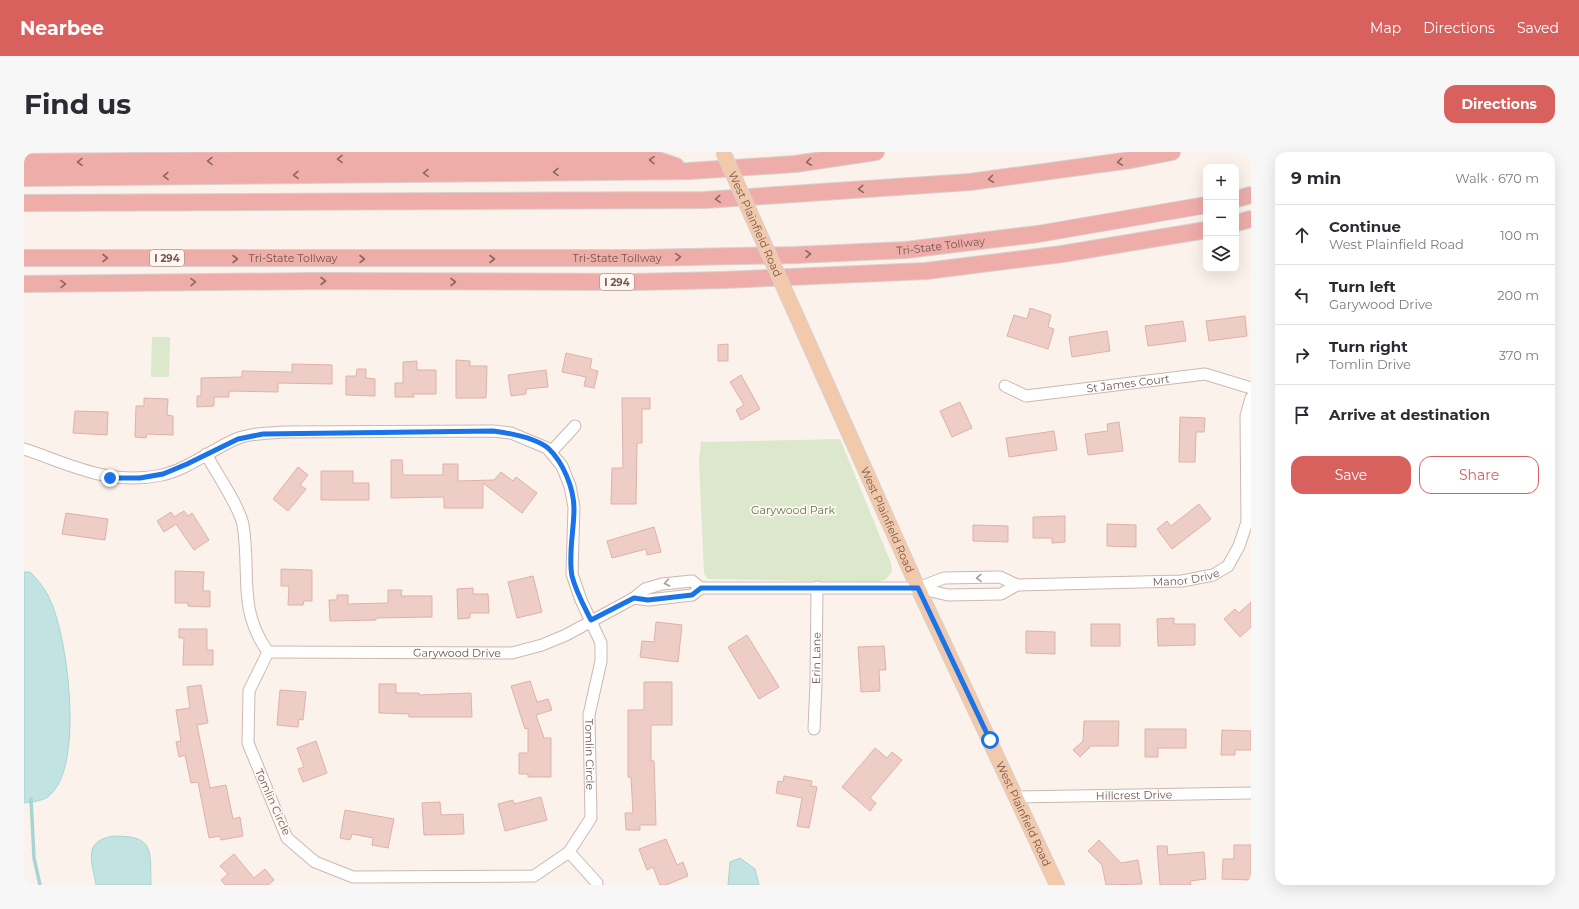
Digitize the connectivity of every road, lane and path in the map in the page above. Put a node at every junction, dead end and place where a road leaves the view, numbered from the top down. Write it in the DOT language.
graph roads {
  1 [pos="723,152"];
  2 [pos="876,152"];
  3 [pos="1172,152"];
  4 [pos="24,162"];
  5 [pos="689,171"];
  6 [pos="24,178"];
  7 [pos="1251,195"];
  8 [pos="1239,197"];
  9 [pos="24,203"];
  10 [pos="1203,206"];
  11 [pos="1251,219"];
  12 [pos="1239,222"];
  13 [pos="1203,230"];
  14 [pos="24,258"];
  15 [pos="24,284"];
  16 [pos="1005,386"];
  17 [pos="1251,388"];
  18 [pos="1251,398"];
  19 [pos="575,426"];
  20 [pos="24,449"];
  21 [pos="550,452"];
  22 [pos="206,454"];
  23 [pos="1016,585"];
  24 [pos="817,587"];
  25 [pos="918,588"];
  26 [pos="591,620"];
  27 [pos="268,652"];
  28 [pos="814,729"];
  29 [pos="1251,792"];
  30 [pos="1016,797"];
  31 [pos="569,852"];
  32 [pos="597,883"];
  33 [pos="1057,885"];
  1 -- 25 [label="main road, West Plainfield Road, bridge"];
  2 -- 5 [label="highway, one-way"];
  3 -- 9 [label="highway, one-way"];
  5 -- 4 [label="highway, one-way"];
  5 -- 6 [label="highway, one-way"];
  7 -- 8 [label="highway"];
  14 -- 10 [label="highway, Tri-State Tollway / I 294, one-way"];
  11 -- 12 [label="highway"];
  15 -- 13 [label="highway, Tri-State Tollway / I 294, one-way"];
  16 -- 17 [label="street, St James Court"];
  18 -- 23 [label="street, Manor Drive"];
  19 -- 21 [label="street"];
  20 -- 22 [label="street, Tomlin Circle"];
  21 -- 22 [label="street, Tomlin Circle"];
  21 -- 26 [label="street, Tomlin Circle"];
  22 -- 27 [label="street"];
  23 -- 25 [label="street, Manor Drive"];
  23 -- 25 [label="street, Manor Drive, one-way"];
  24 -- 25 [label="street, Garywood Drive"];
  24 -- 26 [label="street, Garywood Drive"];
  24 -- 28 [label="street, Erin Lane"];
  25 -- 30 [label="main road, West Plainfield Road"];
  26 -- 27 [label="street, Garywood Drive"];
  26 -- 31 [label="street, Tomlin Circle"];
  27 -- 31 [label="street, Tomlin Circle"];
  29 -- 30 [label="street, Hillcrest Drive"];
  30 -- 33 [label="main road, West Plainfield Road"];
  31 -- 32 [label="street"];
}
